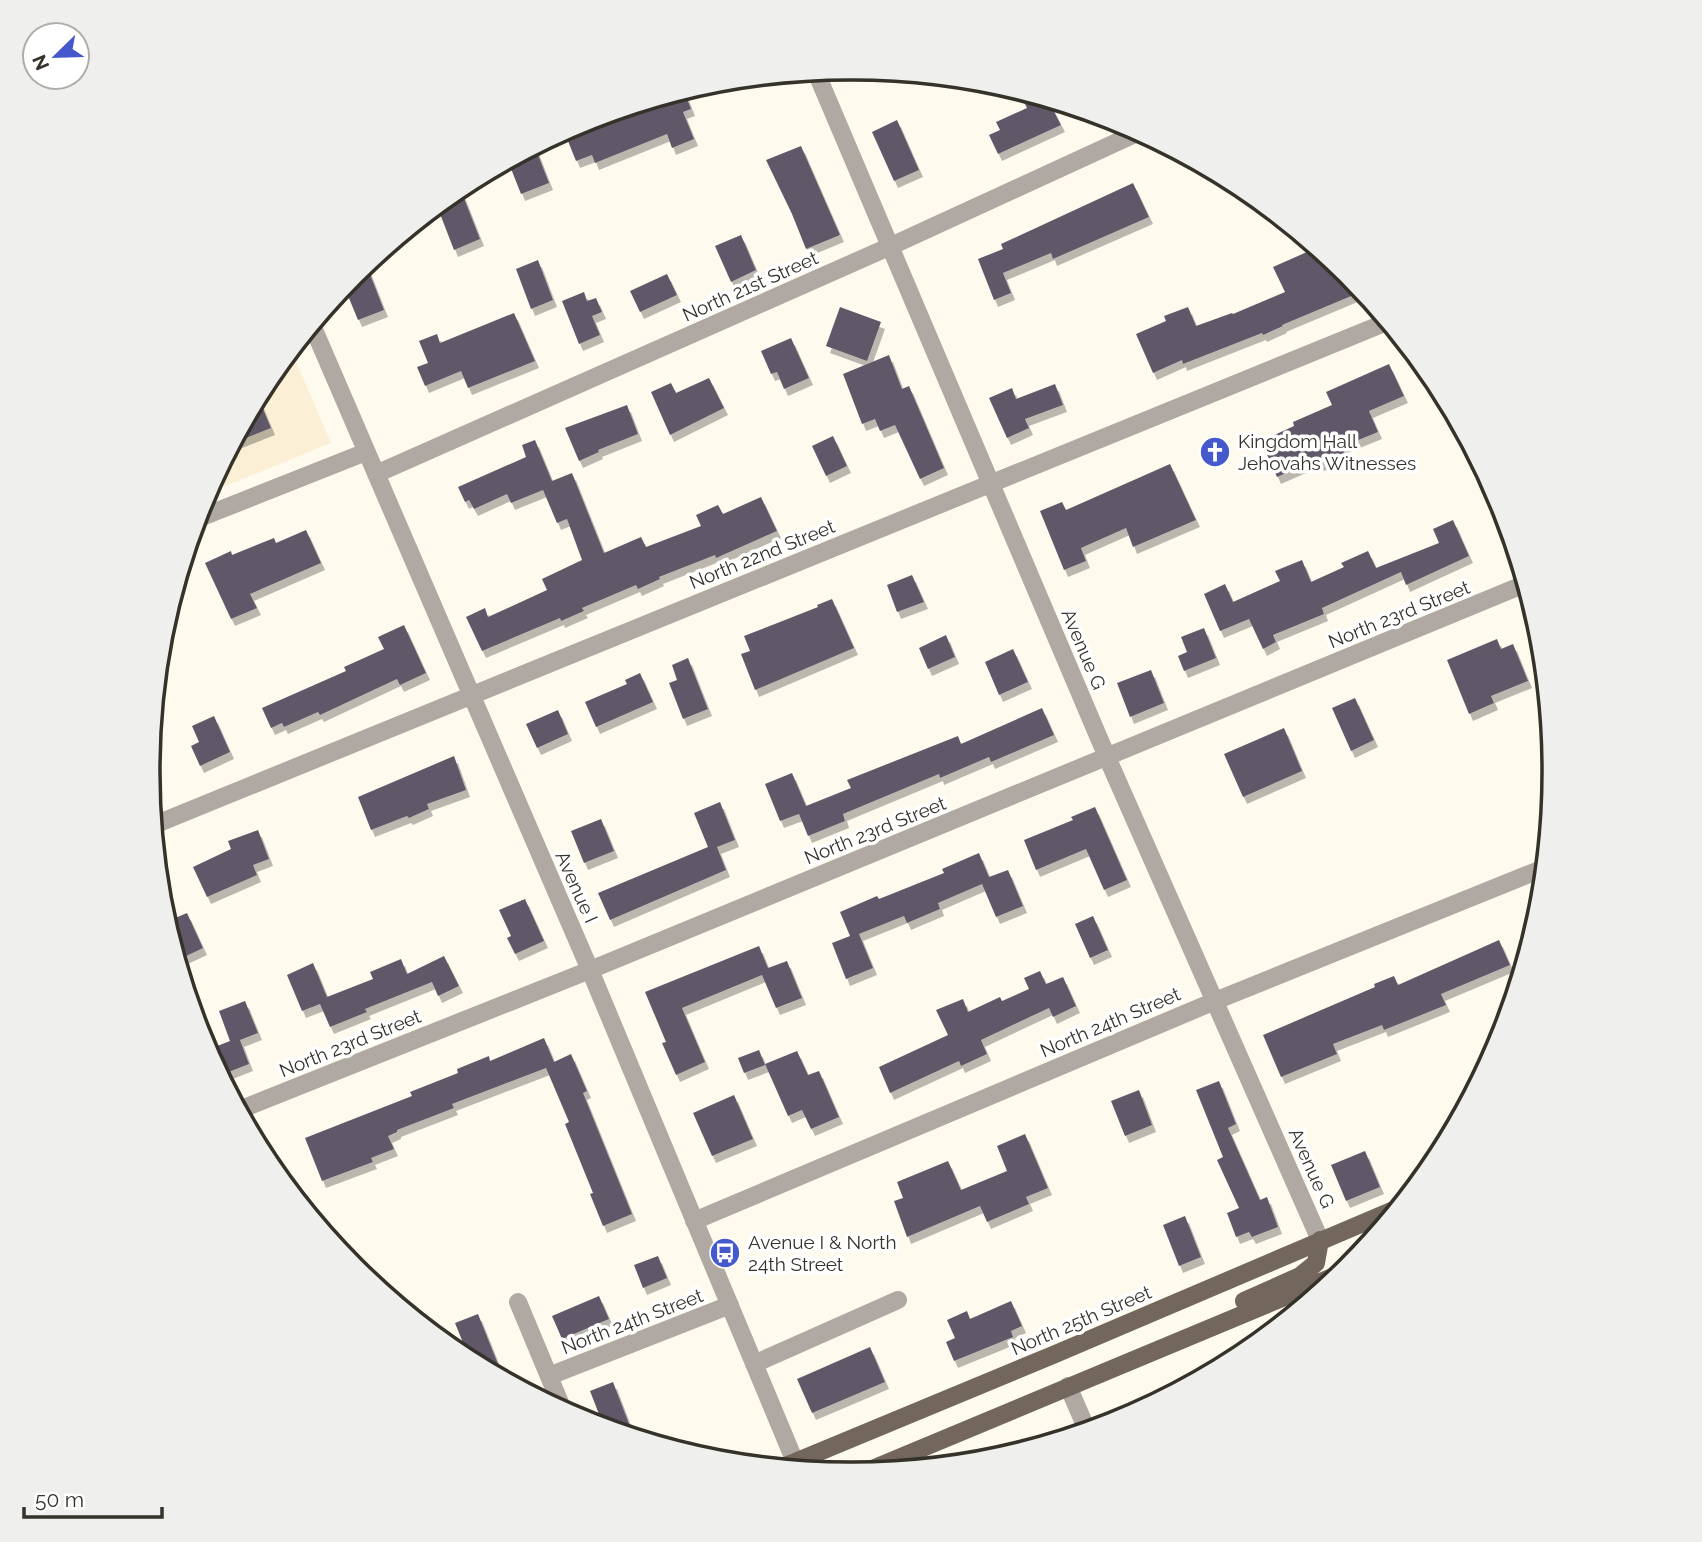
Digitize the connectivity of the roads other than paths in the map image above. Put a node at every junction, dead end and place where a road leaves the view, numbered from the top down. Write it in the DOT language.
graph roads {
  1 [pos="820,81"];
  2 [pos="1126,138"];
  3 [pos="891,246"];
  4 [pos="1378,326"];
  5 [pos="316,335"];
  6 [pos="366,452"];
  7 [pos="376,474"];
  8 [pos="990,483"];
  9 [pos="210,514"];
  10 [pos="1517,587"];
  11 [pos="471,696"];
  12 [pos="1107,757"];
  13 [pos="162,822"];
  14 [pos="1534,872"];
  15 [pos="590,970"];
  16 [pos="1215,1001"];
  17 [pos="248,1106"];
  18 [pos="1378,1216"];
  19 [pos="694,1221"];
  20 [pos="1320,1240"];
  21 [pos="1303,1292"];
  22 [pos="898,1300"];
  23 [pos="519,1302"];
  24 [pos="730,1306"];
  25 [pos="754,1364"];
  26 [pos="1121,1364"];
  27 [pos="549,1376"];
  28 [pos="1068,1386"];
  29 [pos="557,1395"];
  30 [pos="1083,1421"];
  31 [pos="789,1459"];
  32 [pos="806,1460"];
  33 [pos="893,1460"];
  1 -- 3 [label="street, Avenue G"];
  2 -- 3 [label="street, North 21st Street"];
  3 -- 7 [label="street, North 21st Street"];
  3 -- 8 [label="street, Avenue G"];
  4 -- 8 [label="street, North 22nd Street"];
  5 -- 6 [label="street, Avenue I"];
  6 -- 7 [label="street, Avenue I"];
  6 -- 9 [label="street"];
  7 -- 11 [label="street, Avenue I"];
  8 -- 11 [label="street, North 22nd Street"];
  8 -- 12 [label="street, Avenue G"];
  10 -- 12 [label="street, North 23rd Street"];
  11 -- 13 [label="street, North 22nd Street"];
  11 -- 15 [label="street, Avenue I"];
  12 -- 15 [label="street, North 23rd Street"];
  12 -- 16 [label="street, Avenue G"];
  14 -- 16 [label="street, North 24th Street"];
  15 -- 17 [label="street, North 23rd Street"];
  15 -- 19 [label="street, Avenue I"];
  16 -- 19 [label="street, North 24th Street"];
  16 -- 20 [label="street, Avenue G"];
  18 -- 20 [label="main road, North 25th Street"];
  19 -- 24 [label="street, Avenue I"];
  20 -- 26 [label="main road"];
  20 -- 32 [label="main road, North 25th Street"];
  21 -- 26 [label="main road"];
  22 -- 25 [label="street"];
  23 -- 27 [label="street"];
  24 -- 25 [label="street, Avenue I"];
  24 -- 27 [label="street, North 24th Street"];
  25 -- 31 [label="street, Avenue I"];
  26 -- 28 [label="main road"];
  27 -- 29 [label="street"];
  28 -- 30 [label="street"];
  28 -- 33 [label="main road"];
}
